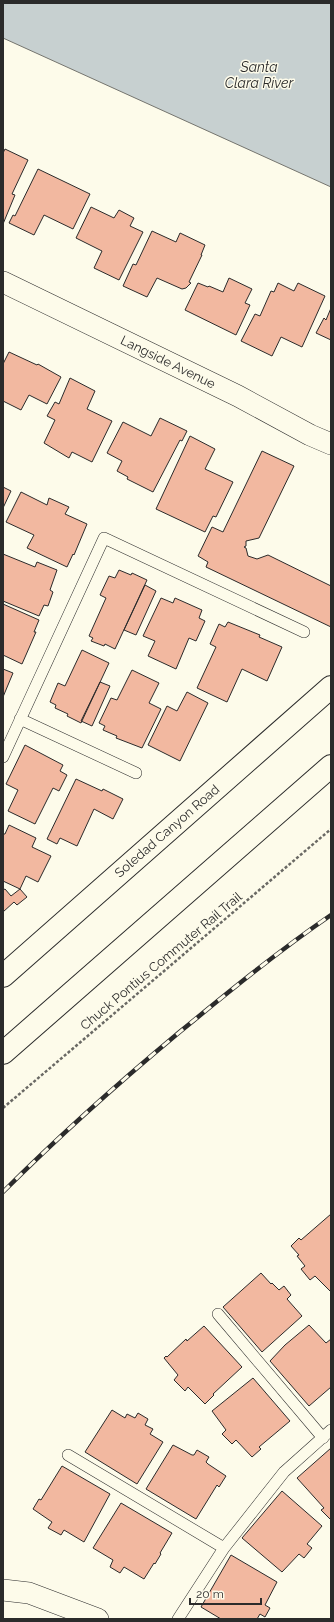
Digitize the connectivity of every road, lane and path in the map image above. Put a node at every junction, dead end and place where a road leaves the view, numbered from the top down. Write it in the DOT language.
graph roads {
  1 [pos="3,282"];
  2 [pos="331,444"];
  3 [pos="304,632"];
  4 [pos="331,687"];
  5 [pos="20,719"];
  6 [pos="3,757"];
  7 [pos="331,766"];
  8 [pos="136,773"];
  9 [pos="331,829"];
  10 [pos="3,976"];
  11 [pos="3,1053"];
  12 [pos="3,1108"];
  13 [pos="218,1314"];
  14 [pos="327,1434"];
  15 [pos="68,1455"];
  16 [pos="224,1548"];
  17 [pos="3,1590"];
  18 [pos="98,1619"];
  19 [pos="178,1619"];
  1 -- 2 [label="street, Langside Avenue"];
  3 -- 5 [label="lane"];
  4 -- 10 [label="main road, Soledad Canyon Road"];
  5 -- 6 [label="lane"];
  5 -- 8 [label="lane"];
  7 -- 11 [label="main road"];
  9 -- 12 [label="path, Chuck Pontius Commuter Rail Trail"];
  13 -- 14 [label="lane"];
  14 -- 16 [label="lane"];
  15 -- 16 [label="lane"];
  16 -- 19 [label="lane"];
  17 -- 18 [label="street"];
}
